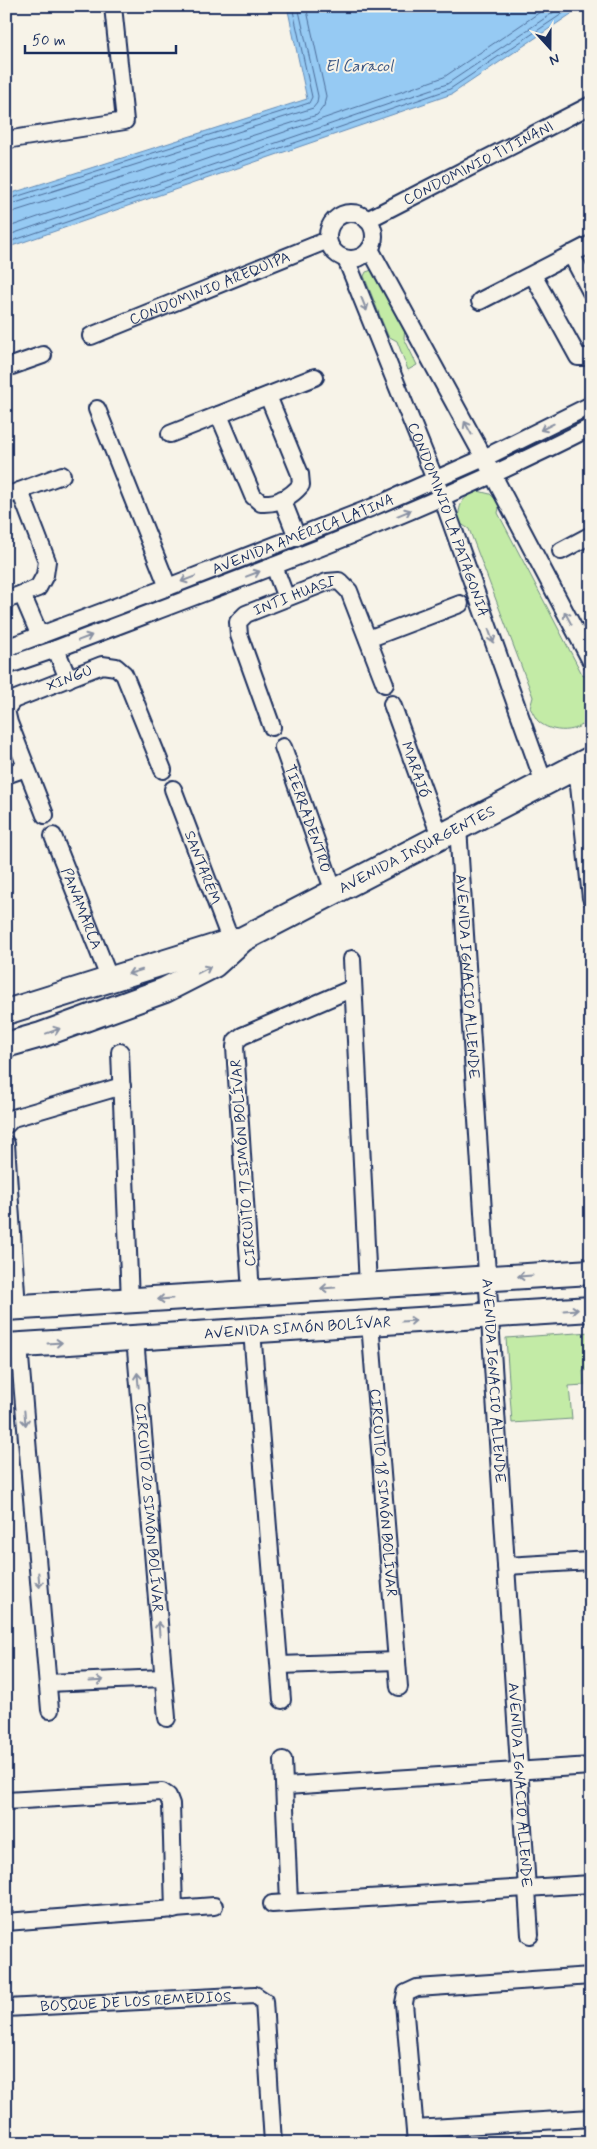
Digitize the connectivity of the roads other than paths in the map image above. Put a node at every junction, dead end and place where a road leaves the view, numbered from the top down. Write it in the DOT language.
graph roads {
  1 [pos="113,6"];
  2 [pos="591,105"];
  3 [pos="6,140"];
  4 [pos="367,220"];
  5 [pos="328,240"];
  6 [pos="591,244"];
  7 [pos="370,249"];
  8 [pos="571,254"];
  9 [pos="346,259"];
  10 [pos="533,275"];
  11 [pos="591,292"];
  12 [pos="480,302"];
  13 [pos="91,336"];
  14 [pos="43,354"];
  15 [pos="591,357"];
  16 [pos="6,368"];
  17 [pos="315,377"];
  18 [pos="268,396"];
  19 [pos="591,406"];
  20 [pos="97,409"];
  21 [pos="219,414"];
  22 [pos="591,427"];
  23 [pos="170,434"];
  24 [pos="484,458"];
  25 [pos="62,475"];
  26 [pos="493,475"];
  27 [pos="435,480"];
  28 [pos="13,494"];
  29 [pos="442,497"];
  30 [pos="282,499"];
  31 [pos="591,535"];
  32 [pos="297,537"];
  33 [pos="561,551"];
  34 [pos="274,566"];
  35 [pos="168,587"];
  36 [pos="22,594"];
  37 [pos="286,598"];
  38 [pos="6,600"];
  39 [pos="460,604"];
  40 [pos="40,636"];
  41 [pos="368,639"];
  42 [pos="6,648"];
  43 [pos="56,649"];
  44 [pos="591,661"];
  45 [pos="6,666"];
  46 [pos="68,679"];
  47 [pos="385,684"];
  48 [pos="392,704"];
  49 [pos="6,709"];
  50 [pos="272,727"];
  51 [pos="283,747"];
  52 [pos="584,763"];
  53 [pos="26,768"];
  54 [pos="163,770"];
  55 [pos="6,775"];
  56 [pos="544,783"];
  57 [pos="172,789"];
  58 [pos="45,815"];
  59 [pos="449,831"];
  60 [pos="53,836"];
  61 [pos="334,892"];
  62 [pos="591,898"];
  63 [pos="236,942"];
  64 [pos="352,959"];
  65 [pos="110,980"];
  66 [pos="353,988"];
  67 [pos="6,1012"];
  68 [pos="6,1045"];
  69 [pos="120,1052"];
  70 [pos="122,1086"];
  71 [pos="6,1124"];
  72 [pos="6,1144"];
  73 [pos="591,1272"];
  74 [pos="488,1278"];
  75 [pos="368,1286"];
  76 [pos="251,1293"];
  77 [pos="130,1301"];
  78 [pos="12,1308"];
  79 [pos="591,1309"];
  80 [pos="490,1315"];
  81 [pos="370,1323"];
  82 [pos="252,1331"];
  83 [pos="135,1338"];
  84 [pos="13,1346"];
  85 [pos="591,1561"];
  86 [pos="506,1566"];
  87 [pos="398,1661"];
  88 [pos="280,1665"];
  89 [pos="163,1678"];
  90 [pos="48,1683"];
  91 [pos="399,1687"];
  92 [pos="282,1700"];
  93 [pos="50,1710"];
  94 [pos="167,1718"];
  95 [pos="283,1760"];
  96 [pos="591,1766"];
  97 [pos="519,1771"];
  98 [pos="286,1786"];
  99 [pos="6,1801"];
  100 [pos="591,1884"];
  101 [pos="527,1888"];
  102 [pos="289,1902"];
  103 [pos="272,1904"];
  104 [pos="214,1906"];
  105 [pos="174,1910"];
  106 [pos="6,1922"];
  107 [pos="530,1935"];
  108 [pos="591,1976"];
  109 [pos="6,2008"];
  110 [pos="591,2118"];
  111 [pos="416,2136"];
  112 [pos="273,2143"];
  1 -- 3 [label="street"];
  2 -- 4 [label="street, CONDOMINIO TITINANI"];
  4 -- 5 [label="street"];
  4 -- 7 [label="street"];
  5 -- 9 [label="street, CONDOMINIO LA PATAGONIA"];
  5 -- 13 [label="street, CONDOMINIO AREQUIPA"];
  6 -- 8 [label="street"];
  7 -- 9 [label="street"];
  24 -- 7 [label="street, one-way"];
  8 -- 10 [label="street"];
  8 -- 11 [label="street"];
  9 -- 27 [label="street, CONDOMINIO LA PATAGONIA, one-way"];
  10 -- 12 [label="street"];
  10 -- 15 [label="street"];
  14 -- 16 [label="street"];
  17 -- 18 [label="street"];
  18 -- 21 [label="street"];
  18 -- 30 [label="street"];
  19 -- 24 [label="street, AVENIDA AMÉRICA LATINA, one-way"];
  20 -- 35 [label="street"];
  21 -- 23 [label="street"];
  21 -- 30 [label="street"];
  22 -- 26 [label="street, AVENIDA AMÉRICA LATINA"];
  24 -- 26 [label="street"];
  24 -- 27 [label="street, AVENIDA AMÉRICA LATINA"];
  25 -- 28 [label="street"];
  26 -- 29 [label="street, AVENIDA AMÉRICA LATINA"];
  44 -- 26 [label="street, one-way"];
  27 -- 29 [label="street, CONDOMINIO LA PATAGONIA"];
  27 -- 32 [label="street, AVENIDA AMÉRICA LATINA"];
  28 -- 36 [label="street"];
  34 -- 29 [label="street, AVENIDA AMÉRICA LATINA, one-way"];
  29 -- 56 [label="street, CONDOMINIO LA PATAGONIA, one-way"];
  30 -- 32 [label="street"];
  31 -- 33 [label="street"];
  32 -- 35 [label="street, AVENIDA AMÉRICA LATINA, one-way"];
  34 -- 37 [label="street"];
  43 -- 34 [label="street, AVENIDA AMÉRICA LATINA, one-way"];
  35 -- 40 [label="street, AVENIDA AMÉRICA LATINA"];
  36 -- 38 [label="street"];
  36 -- 40 [label="street"];
  37 -- 41 [label="street, INTI HUASI"];
  37 -- 50 [label="street, INTI HUASI"];
  39 -- 41 [label="street"];
  40 -- 42 [label="street, AVENIDA AMÉRICA LATINA"];
  41 -- 47 [label="street, INTI HUASI"];
  43 -- 45 [label="street, AVENIDA AMÉRICA LATINA"];
  43 -- 46 [label="street"];
  46 -- 49 [label="street, XINGU"];
  46 -- 54 [label="street, XINGU"];
  48 -- 59 [label="street, MARAJÓ"];
  49 -- 53 [label="street, XINGU"];
  51 -- 61 [label="street, TIERRADENTRO"];
  52 -- 56 [label="main road, AVENIDA INSURGENTES"];
  52 -- 62 [label="street"];
  53 -- 55 [label="street"];
  53 -- 58 [label="street, XINGU"];
  56 -- 59 [label="main road, AVENIDA INSURGENTES"];
  57 -- 63 [label="street, SANTARÉM"];
  59 -- 61 [label="main road, AVENIDA INSURGENTES"];
  59 -- 74 [label="street, AVENIDA IGNACIO ALLENDE"];
  60 -- 65 [label="street, PANAMARCA"];
  61 -- 63 [label="main road, AVENIDA INSURGENTES"];
  63 -- 65 [label="main road, AVENIDA INSURGENTES, one-way"];
  68 -- 63 [label="main road, AVENIDA INSURGENTES, one-way"];
  64 -- 66 [label="street"];
  65 -- 67 [label="main road, AVENIDA INSURGENTES"];
  66 -- 75 [label="street"];
  66 -- 76 [label="street, CIRCUITO 17 SIMÓN BOLÍVAR"];
  69 -- 70 [label="street"];
  70 -- 71 [label="street"];
  70 -- 77 [label="street"];
  72 -- 78 [label="street"];
  73 -- 74 [label="main road, one-way"];
  74 -- 75 [label="main road"];
  74 -- 80 [label="street, AVENIDA IGNACIO ALLENDE"];
  75 -- 76 [label="main road, one-way"];
  76 -- 77 [label="main road, one-way"];
  77 -- 78 [label="main road"];
  80 -- 79 [label="main road, AVENIDA SIMÓN BOLÍVAR, one-way"];
  81 -- 80 [label="main road, AVENIDA SIMÓN BOLÍVAR, one-way"];
  80 -- 86 [label="street, AVENIDA IGNACIO ALLENDE"];
  81 -- 82 [label="main road, AVENIDA SIMÓN BOLÍVAR"];
  81 -- 87 [label="street, CIRCUITO 18 SIMÓN BOLÍVAR"];
  82 -- 83 [label="main road, AVENIDA SIMÓN BOLÍVAR"];
  82 -- 88 [label="street"];
  84 -- 83 [label="main road, AVENIDA SIMÓN BOLÍVAR, one-way"];
  89 -- 83 [label="street, CIRCUITO 20 SIMÓN BOLÍVAR, one-way"];
  84 -- 90 [label="street, one-way"];
  85 -- 86 [label="street"];
  86 -- 97 [label="street, AVENIDA IGNACIO ALLENDE"];
  87 -- 88 [label="street"];
  87 -- 91 [label="street, CIRCUITO 18 SIMÓN BOLÍVAR"];
  88 -- 92 [label="street"];
  90 -- 89 [label="street, one-way"];
  89 -- 94 [label="street, CIRCUITO 20 SIMÓN BOLÍVAR"];
  90 -- 93 [label="street"];
  95 -- 98 [label="street"];
  96 -- 97 [label="street"];
  97 -- 98 [label="street"];
  97 -- 101 [label="street, AVENIDA IGNACIO ALLENDE"];
  98 -- 102 [label="street"];
  99 -- 105 [label="street"];
  100 -- 101 [label="street"];
  101 -- 102 [label="street"];
  101 -- 107 [label="street, AVENIDA IGNACIO ALLENDE"];
  102 -- 103 [label="street"];
  104 -- 105 [label="street"];
  105 -- 106 [label="street"];
  108 -- 111 [label="street"];
  109 -- 112 [label="street, BOSQUE DE LOS REMEDIOS"];
  110 -- 111 [label="street"];
}
